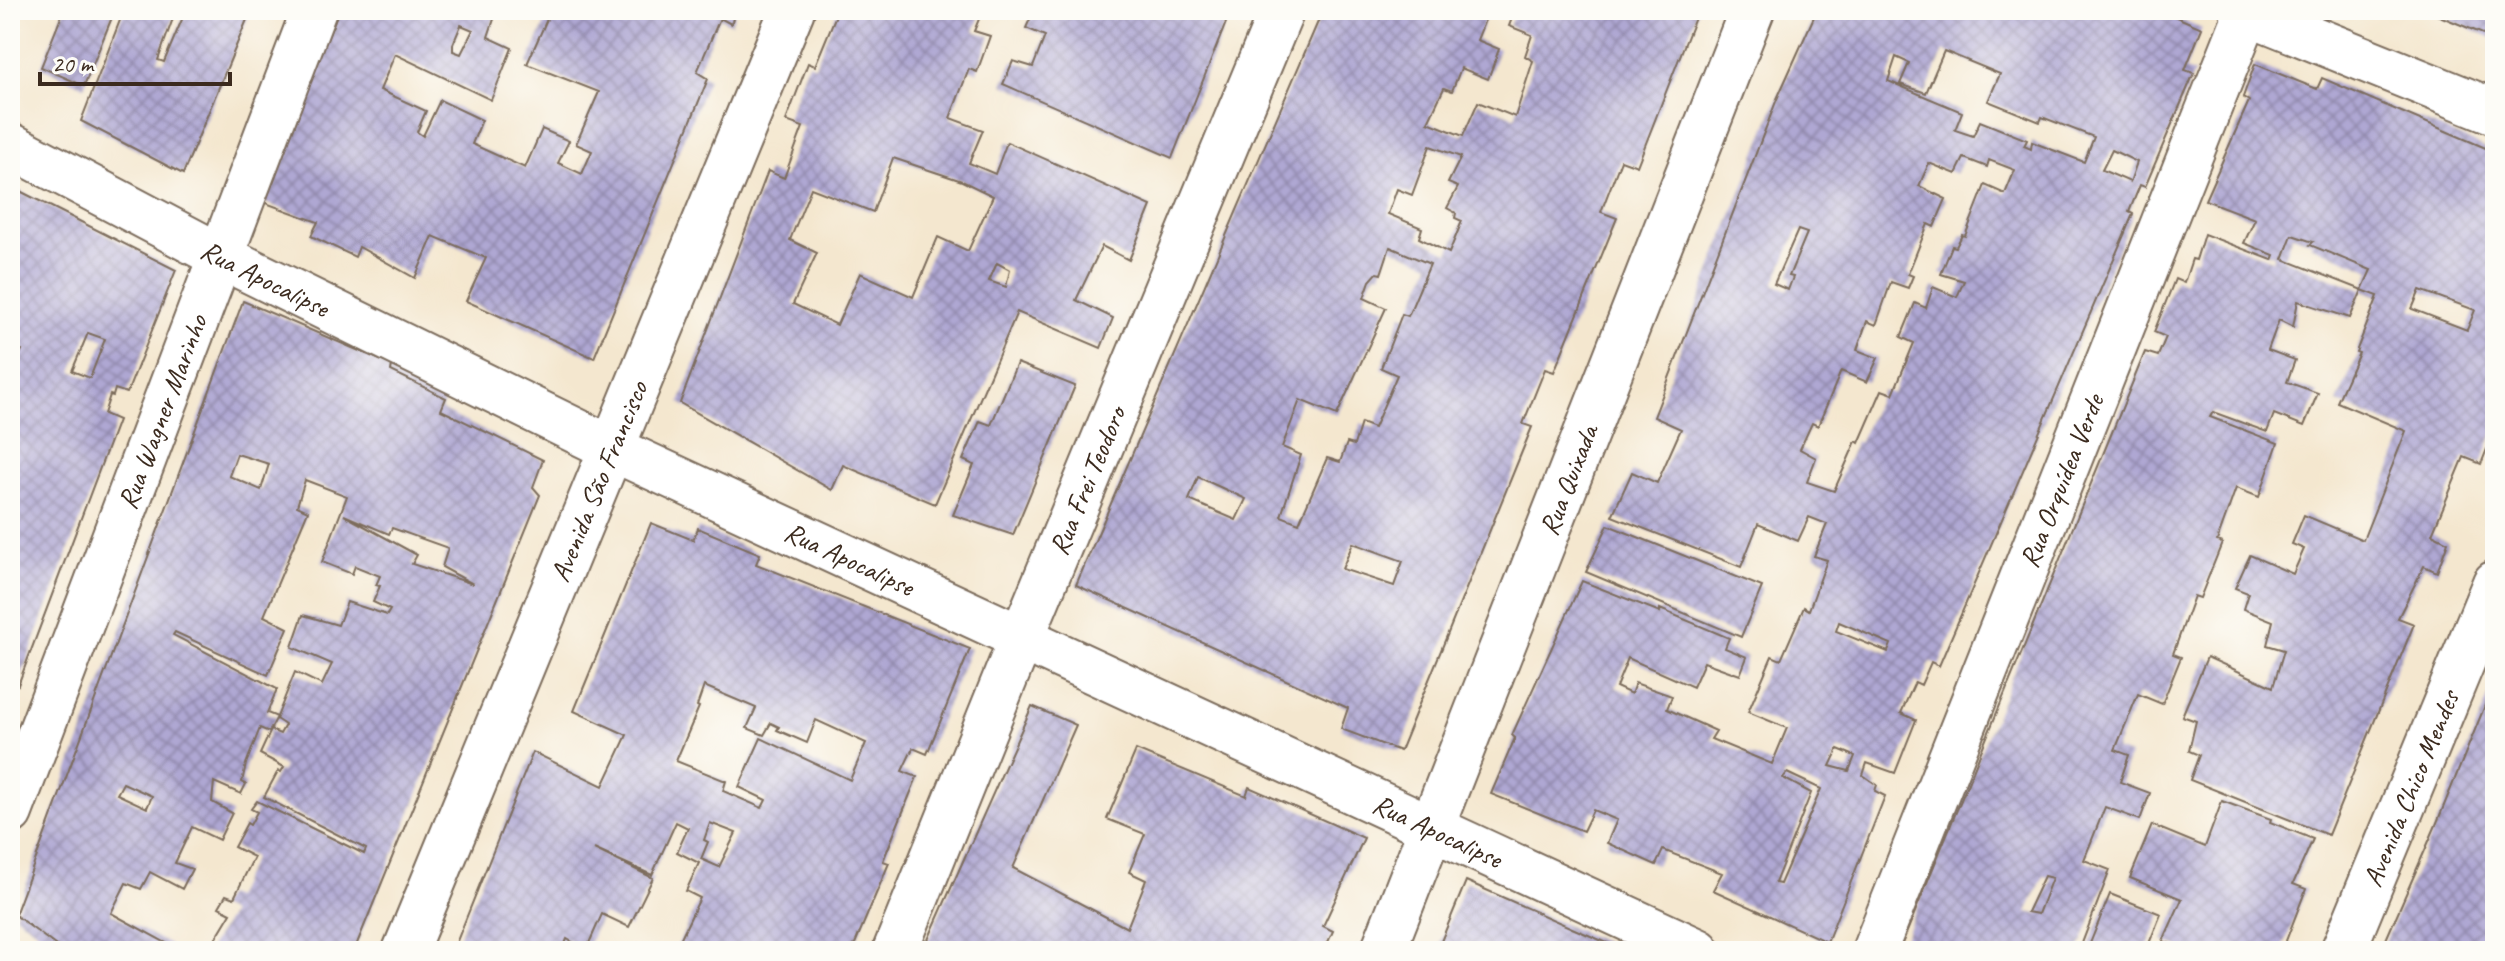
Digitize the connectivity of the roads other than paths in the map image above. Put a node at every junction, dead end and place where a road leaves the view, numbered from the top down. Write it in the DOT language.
graph roads {
  1 [pos="314,10"];
  2 [pos="792,10"];
  3 [pos="1282,10"];
  4 [pos="1752,10"];
  5 [pos="2246,11"];
  6 [pos="2495,112"];
  7 [pos="10,145"];
  8 [pos="222,257"];
  9 [pos="611,448"];
  10 [pos="2495,583"];
  11 [pos="1021,639"];
  12 [pos="10,812"];
  13 [pos="1434,827"];
  14 [pos="405,951"];
  15 [pos="895,951"];
  16 [pos="1383,951"];
  17 [pos="1698,951"];
  18 [pos="1874,951"];
  19 [pos="2343,951"];
  1 -- 8 [label="street, Rua Wagner Marinho"];
  2 -- 9 [label="street, Avenida São Francisco"];
  3 -- 11 [label="street, Rua Frei Teodoro"];
  4 -- 13 [label="street, Rua Quixada"];
  5 -- 6 [label="street"];
  5 -- 18 [label="street, Rua Orquídea Verde"];
  7 -- 8 [label="street, Rua Apocalipse"];
  8 -- 9 [label="street, Rua Apocalipse"];
  8 -- 12 [label="street, Rua Wagner Marinho"];
  9 -- 11 [label="street, Rua Apocalipse"];
  9 -- 14 [label="street, Avenida São Francisco"];
  10 -- 19 [label="street, Avenida Chico Mendes"];
  11 -- 13 [label="street, Rua Apocalipse"];
  11 -- 15 [label="street, Rua Frei Teodoro"];
  13 -- 16 [label="street, Rua Quixada"];
  13 -- 17 [label="street, Rua Apocalipse"];
}
